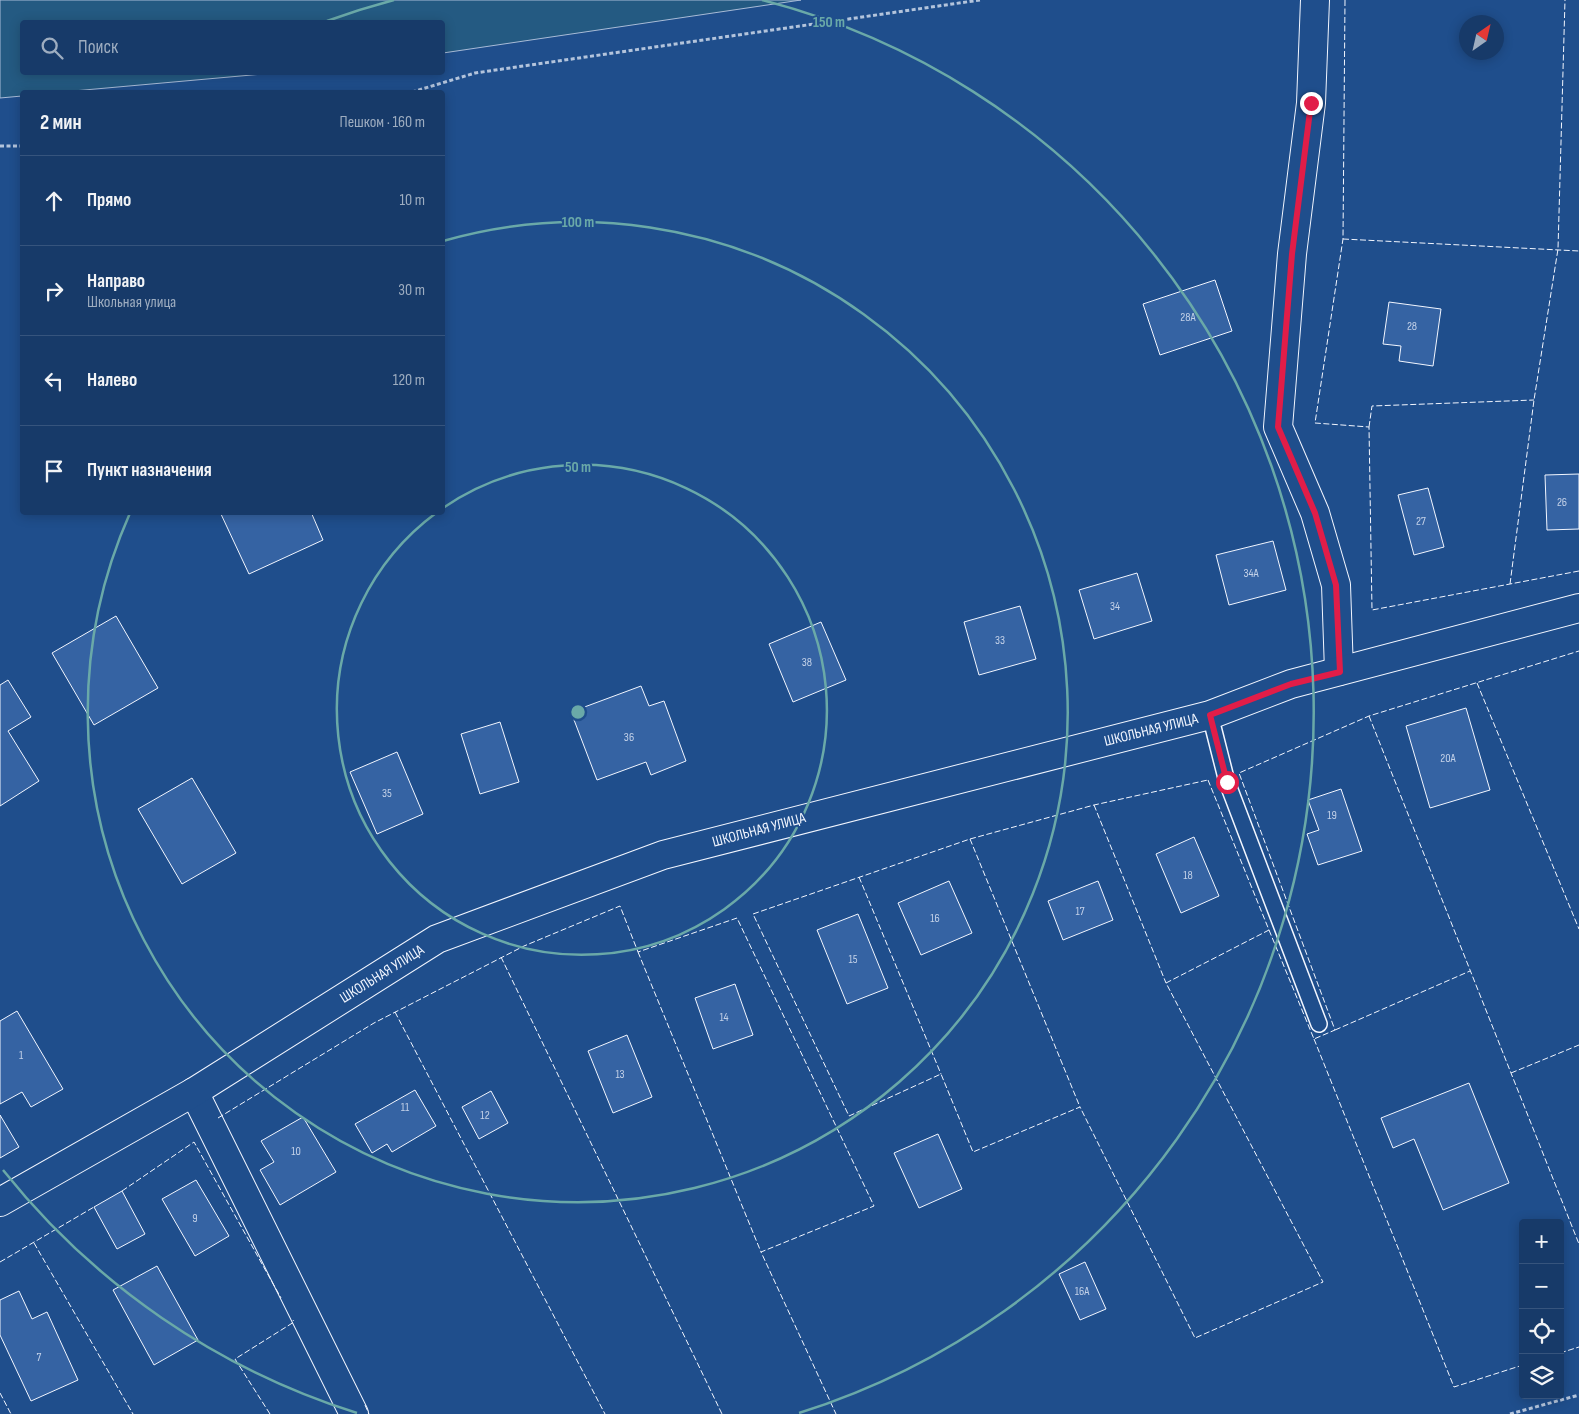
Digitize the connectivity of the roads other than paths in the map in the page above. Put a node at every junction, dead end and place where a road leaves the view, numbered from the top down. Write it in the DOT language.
graph roads {
  1 [pos="1316,0"];
  2 [pos="1579,608"];
  3 [pos="1340,672"];
  4 [pos="1210,715"];
  5 [pos="1319,1024"];
  6 [pos="194,1092"];
  7 [pos="0,1202"];
  8 [pos="354,1414"];
  1 -- 3 [label="street"];
  2 -- 3 [label="street, ШКОЛЬНАЯ УЛИЦА"];
  3 -- 4 [label="street, ШКОЛЬНАЯ УЛИЦА"];
  4 -- 5 [label="lane"];
  4 -- 6 [label="street, ШКОЛЬНАЯ УЛИЦА"];
  6 -- 7 [label="street, ШКОЛЬНАЯ УЛИЦА"];
  6 -- 8 [label="street"];
}
